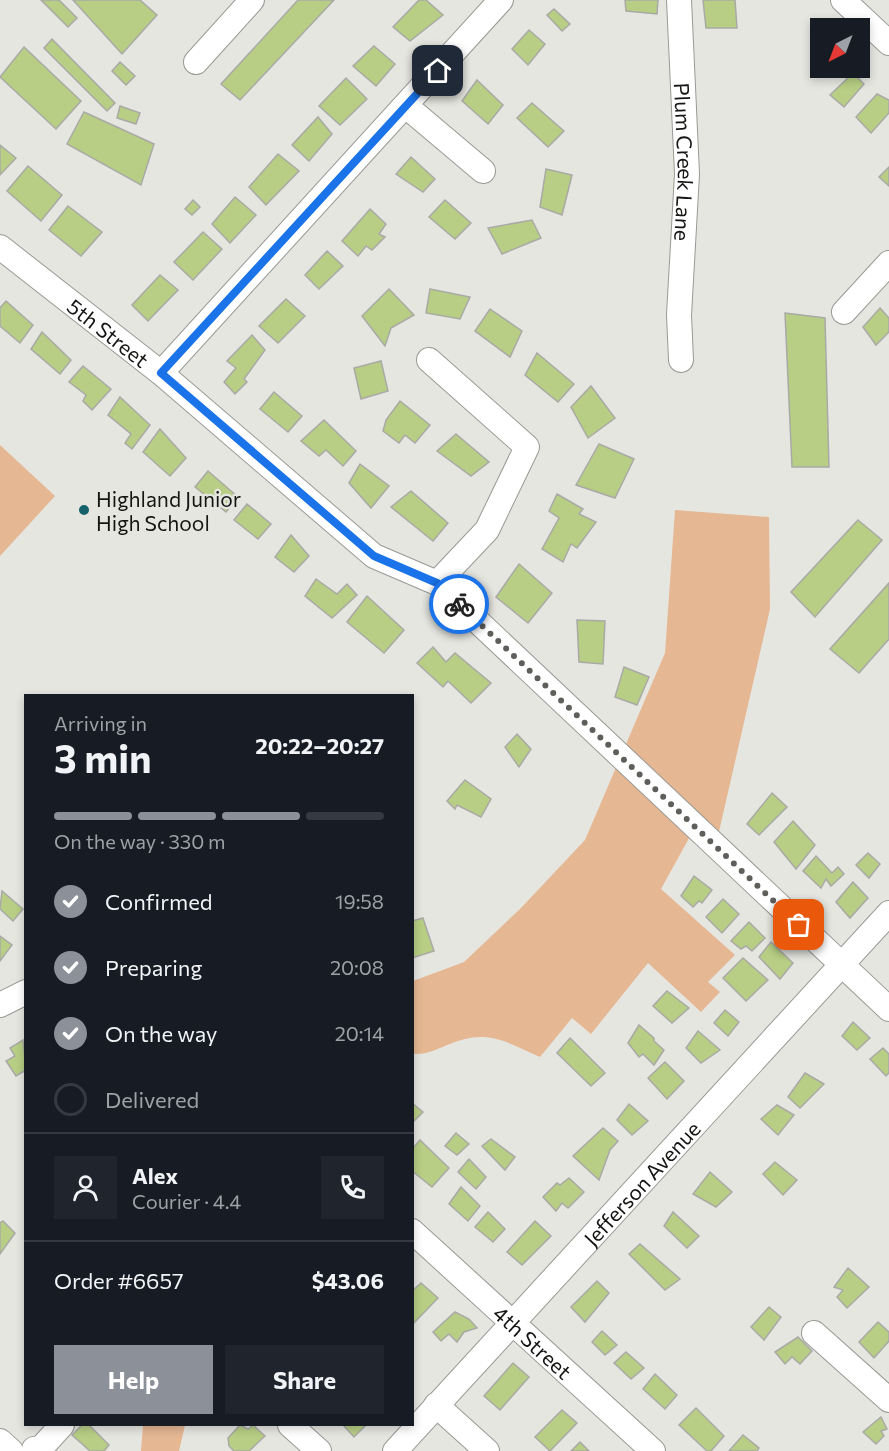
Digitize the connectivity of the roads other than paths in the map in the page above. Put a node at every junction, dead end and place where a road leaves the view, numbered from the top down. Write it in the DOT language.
graph roads {
  1 [pos="252,0"];
  2 [pos="501,0"];
  3 [pos="680,0"];
  4 [pos="843,0"];
  5 [pos="889,43"];
  6 [pos="195,62"];
  7 [pos="406,106"];
  8 [pos="483,171"];
  9 [pos="0,247"];
  10 [pos="889,263"];
  11 [pos="880,288"];
  12 [pos="844,312"];
  13 [pos="429,360"];
  14 [pos="681,360"];
  15 [pos="161,373"];
  16 [pos="437,583"];
  17 [pos="889,913"];
  18 [pos="841,965"];
  19 [pos="24,993"];
  20 [pos="0,1005"];
  21 [pos="889,1009"];
  22 [pos="414,1233"];
  23 [pos="514,1323"];
  24 [pos="814,1333"];
  25 [pos="889,1400"];
  26 [pos="436,1405"];
  27 [pos="37,1426"];
  28 [pos="61,1426"];
  29 [pos="291,1426"];
  30 [pos="0,1441"];
  31 [pos="26,1450"];
  32 [pos="319,1451"];
  33 [pos="395,1451"];
  34 [pos="487,1451"];
  35 [pos="653,1451"];
  1 -- 6 [label="street"];
  2 -- 7 [label="street"];
  3 -- 14 [label="street, Plum Creek Lane"];
  4 -- 5 [label="street"];
  7 -- 8 [label="street"];
  7 -- 15 [label="street"];
  9 -- 15 [label="street, 5th Street"];
  10 -- 11 [label="street"];
  11 -- 12 [label="street"];
  13 -- 16 [label="street"];
  15 -- 16 [label="street, 5th Street"];
  16 -- 18 [label="street, 5th Street"];
  17 -- 18 [label="street, Jefferson Avenue"];
  18 -- 21 [label="street, 5th Street"];
  18 -- 23 [label="street, Jefferson Avenue"];
  19 -- 20 [label="street"];
  22 -- 23 [label="street, 4th Street"];
  23 -- 26 [label="street, Jefferson Avenue"];
  23 -- 35 [label="street, 4th Street"];
  24 -- 25 [label="street"];
  26 -- 33 [label="street, Jefferson Avenue"];
  26 -- 34 [label="street"];
  27 -- 31 [label="street"];
  28 -- 31 [label="street"];
  29 -- 32 [label="street"];
  30 -- 31 [label="street"];
}
